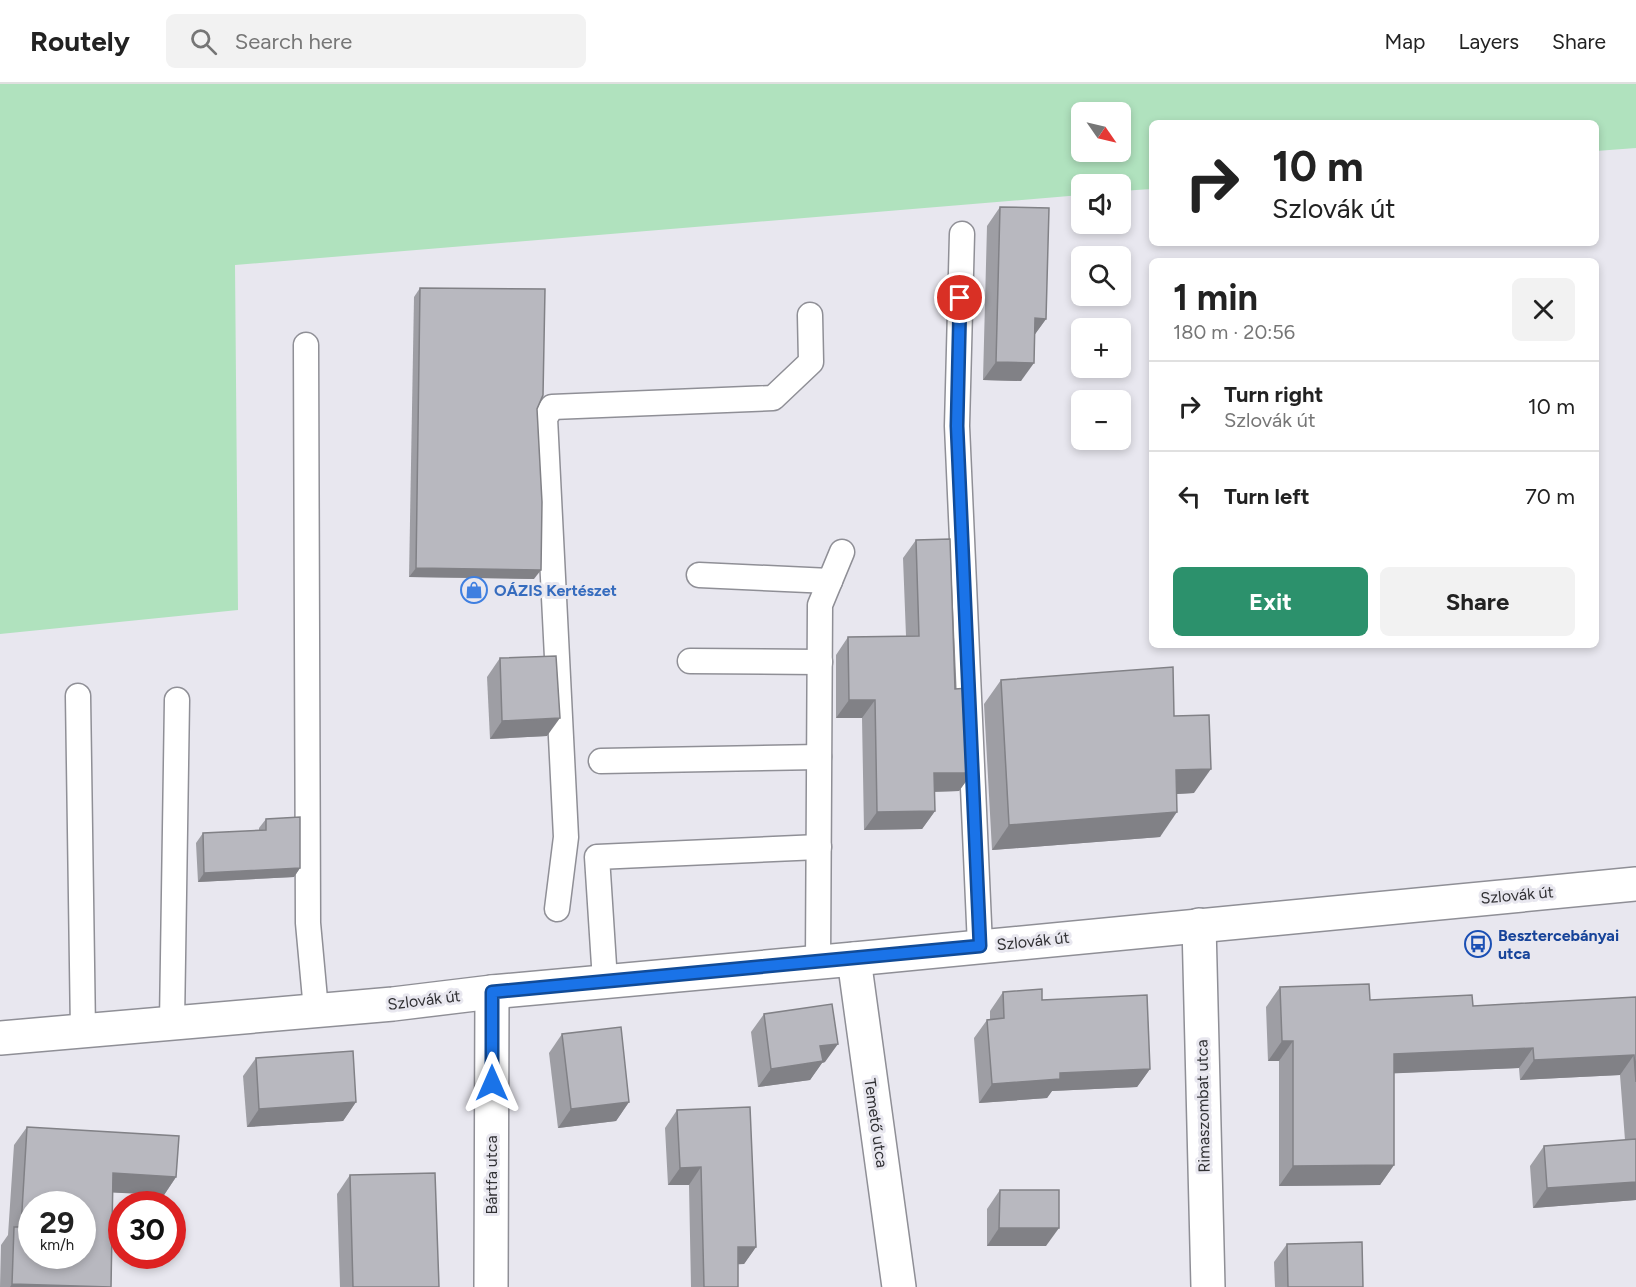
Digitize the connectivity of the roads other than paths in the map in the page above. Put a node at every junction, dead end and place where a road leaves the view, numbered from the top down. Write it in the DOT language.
graph roads {
  1 [pos="962,234"];
  2 [pos="810,315"];
  3 [pos="306,345"];
  4 [pos="842,552"];
  5 [pos="699,575"];
  6 [pos="830,581"];
  7 [pos="690,661"];
  8 [pos="820,662"];
  9 [pos="78,696"];
  10 [pos="177,700"];
  11 [pos="819,758"];
  12 [pos="601,761"];
  13 [pos="819,847"];
  14 [pos="1636,884"];
  15 [pos="557,909"];
  16 [pos="1199,925"];
  17 [pos="980,946"];
  18 [pos="854,959"];
  19 [pos="818,962"];
  20 [pos="605,981"];
  21 [pos="492,992"];
  22 [pos="316,1010"];
  23 [pos="172,1023"];
  24 [pos="83,1031"];
  25 [pos="0,1038"];
  26 [pos="491,1287"];
  27 [pos="899,1287"];
  28 [pos="1208,1287"];
  1 -- 17 [label="lane"];
  2 -- 15 [label="lane"];
  3 -- 22 [label="lane"];
  4 -- 6 [label="lane"];
  5 -- 6 [label="lane"];
  6 -- 8 [label="lane"];
  7 -- 8 [label="lane"];
  8 -- 11 [label="lane"];
  9 -- 24 [label="lane"];
  10 -- 23 [label="lane"];
  11 -- 12 [label="lane"];
  11 -- 13 [label="lane"];
  13 -- 19 [label="lane"];
  13 -- 20 [label="lane"];
  14 -- 16 [label="main road, Szlovák út"];
  16 -- 17 [label="main road, Szlovák út"];
  16 -- 28 [label="main road, Rimaszombat utca"];
  17 -- 18 [label="main road, Szlovák út"];
  18 -- 19 [label="main road, Szlovák út"];
  18 -- 27 [label="main road, Temető utca"];
  19 -- 20 [label="main road, Szlovák út"];
  20 -- 21 [label="main road, Szlovák út"];
  21 -- 22 [label="main road, Szlovák út"];
  21 -- 26 [label="main road, Bártfa utca"];
  22 -- 23 [label="main road, Szlovák út"];
  23 -- 24 [label="main road, Szlovák út"];
  24 -- 25 [label="main road, Szlovák út"];
}
